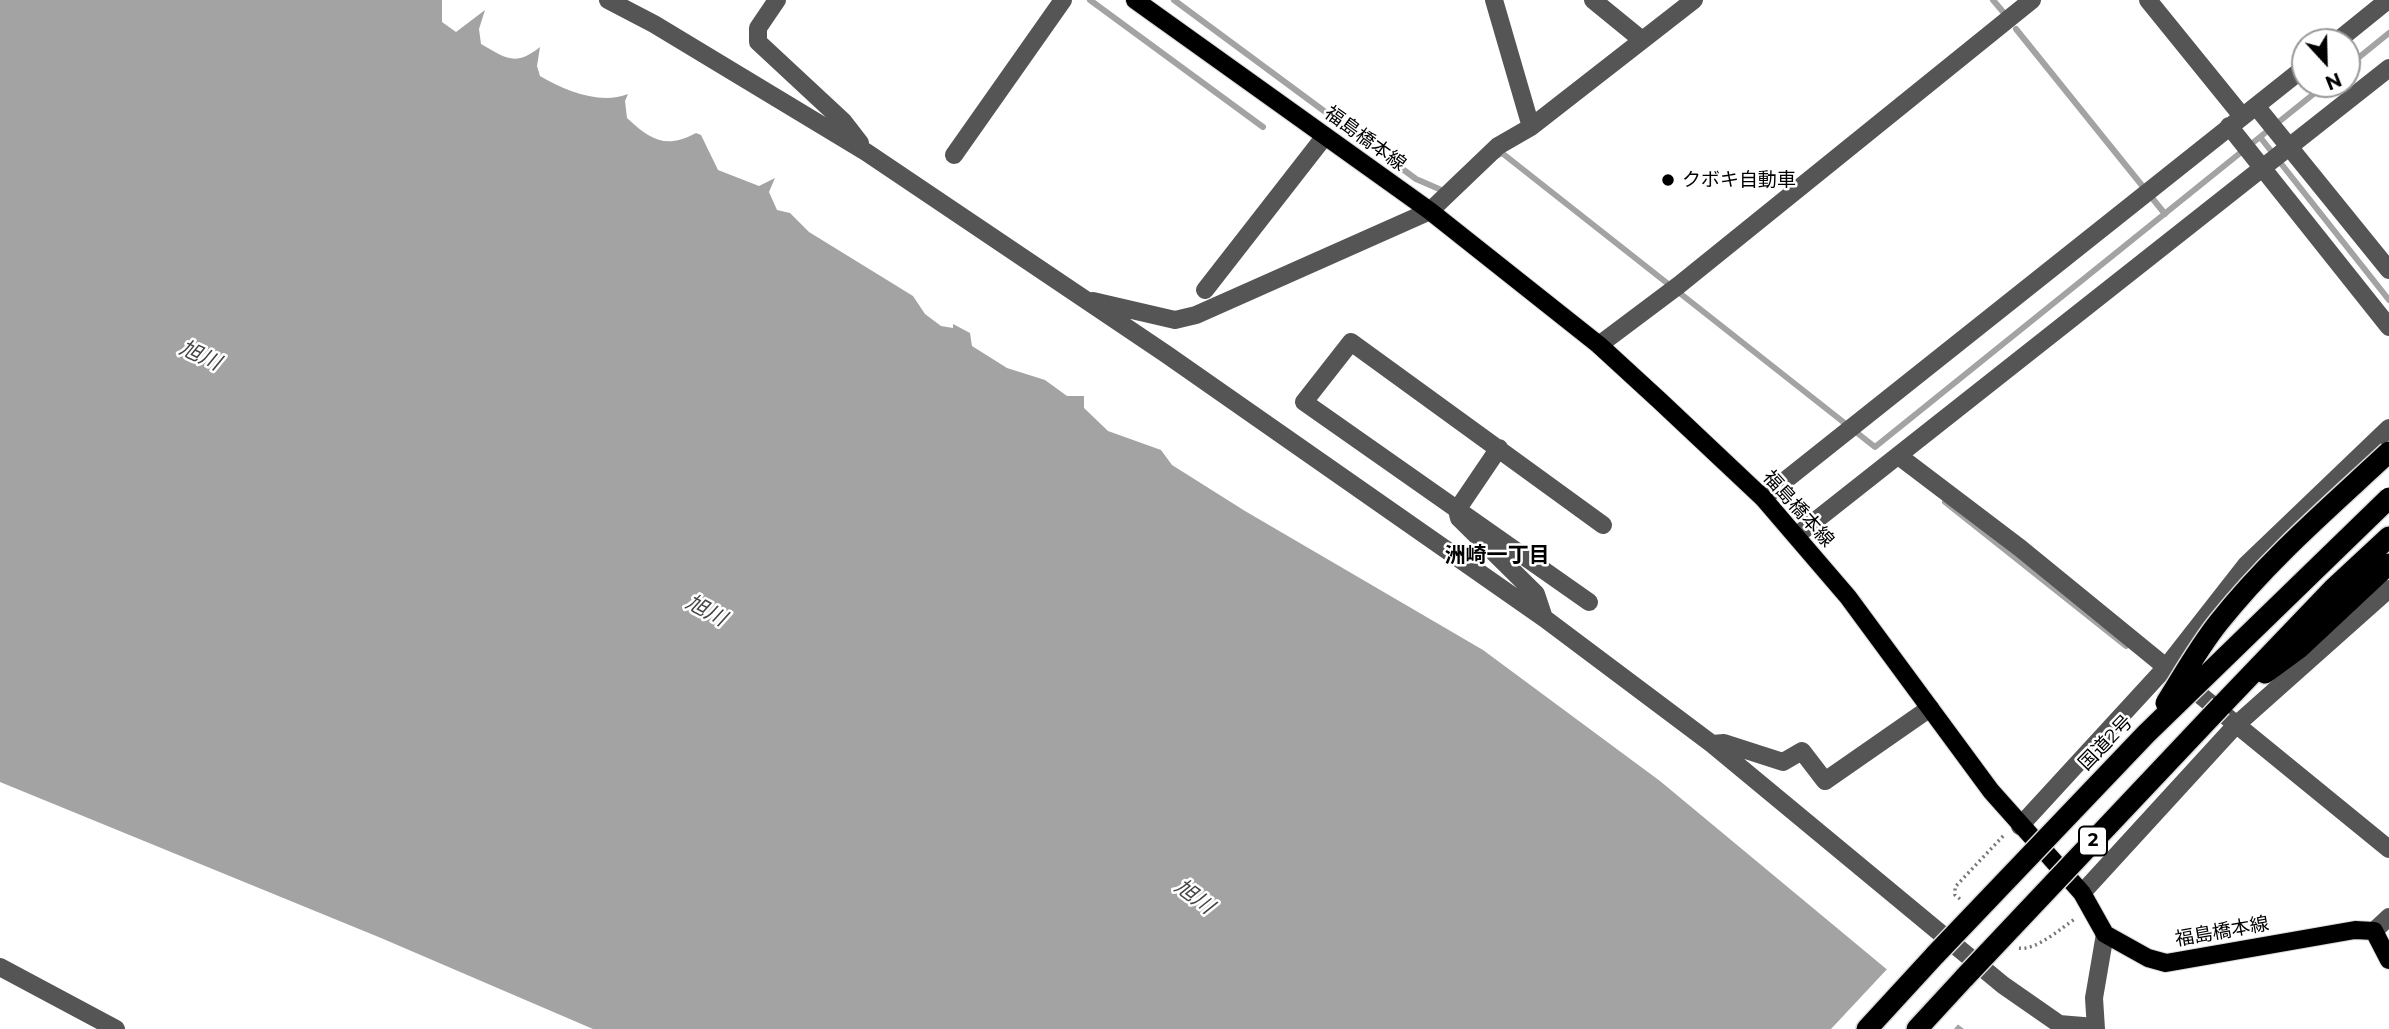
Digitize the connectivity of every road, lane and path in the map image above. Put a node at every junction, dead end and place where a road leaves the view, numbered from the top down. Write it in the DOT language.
graph roads {
  1 [pos="608,0"];
  2 [pos="777,0"];
  3 [pos="1063,0"];
  4 [pos="1135,0"];
  5 [pos="1494,0"];
  6 [pos="1593,0"];
  7 [pos="1694,0"];
  8 [pos="2032,0"];
  9 [pos="2148,0"];
  10 [pos="2388,0"];
  11 [pos="2353,28"];
  12 [pos="1642,40"];
  13 [pos="2389,68"];
  14 [pos="2291,78"];
  15 [pos="2243,116"];
  16 [pos="1531,127"];
  17 [pos="1325,136"];
  18 [pos="866,152"];
  19 [pos="2268,152"];
  20 [pos="954,155"];
  21 [pos="1430,211"];
  22 [pos="2389,270"];
  23 [pos="1205,290"];
  24 [pos="1079,298"];
  25 [pos="2389,327"];
  26 [pos="1599,345"];
  27 [pos="2389,428"];
  28 [pos="1499,447"];
  29 [pos="2389,452"];
  30 [pos="1895,460"];
  31 [pos="1763,498"];
  32 [pos="2389,498"];
  33 [pos="1457,510"];
  34 [pos="1603,525"];
  35 [pos="1796,537"];
  36 [pos="2389,537"];
  37 [pos="2389,564"];
  38 [pos="2389,589"];
  39 [pos="1588,602"];
  40 [pos="1544,618"];
  41 [pos="2167,666"];
  42 [pos="2221,706"];
  43 [pos="1930,708"];
  44 [pos="2235,726"];
  45 [pos="2146,734"];
  46 [pos="1712,744"];
  47 [pos="2020,825"];
  48 [pos="2389,849"];
  49 [pos="2082,894"];
  50 [pos="2389,916"];
  51 [pos="2375,931"];
  52 [pos="2105,934"];
  53 [pos="2389,960"];
  54 [pos="0,967"];
  55 [pos="2096,1028"];
  56 [pos="116,1029"];
  57 [pos="1867,1029"];
  58 [pos="1917,1029"];
  1 -- 18 [label="street"];
  2 -- 18 [label="street"];
  3 -- 20 [label="street"];
  4 -- 17 [label="main road, 福島橋本線"];
  5 -- 16 [label="street"];
  6 -- 12 [label="street"];
  7 -- 12 [label="street"];
  8 -- 26 [label="street"];
  9 -- 15 [label="street"];
  10 -- 11 [label="street"];
  12 -- 16 [label="street"];
  13 -- 19 [label="street"];
  14 -- 15 [label="street"];
  15 -- 19 [label="street"];
  15 -- 19 [label="street"];
  15 -- 31 [label="street"];
  16 -- 21 [label="street"];
  17 -- 21 [label="main road, 福島橋本線"];
  17 -- 23 [label="street"];
  18 -- 24 [label="street"];
  19 -- 22 [label="street"];
  19 -- 25 [label="street"];
  19 -- 30 [label="street"];
  21 -- 24 [label="street"];
  21 -- 26 [label="main road, 福島橋本線"];
  24 -- 40 [label="street"];
  26 -- 31 [label="main road, 福島橋本線"];
  27 -- 41 [label="street"];
  28 -- 33 [label="street"];
  28 -- 33 [label="street"];
  28 -- 34 [label="street"];
  29 -- 45 [label="highway, bridge"];
  30 -- 35 [label="street"];
  30 -- 41 [label="street"];
  31 -- 35 [label="main road, 福島橋本線"];
  32 -- 45 [label="highway, 国道2号 / 2, bridge"];
  33 -- 39 [label="street"];
  33 -- 40 [label="street"];
  35 -- 43 [label="main road, 福島橋本線"];
  36 -- 42 [label="highway, 2"];
  37 -- 42 [label="highway"];
  38 -- 44 [label="street"];
  40 -- 46 [label="street"];
  41 -- 44 [label="street"];
  41 -- 47 [label="street"];
  42 -- 58 [label="highway, 2, bridge"];
  43 -- 46 [label="street"];
  43 -- 47 [label="main road, 福島橋本線"];
  44 -- 48 [label="street"];
  44 -- 49 [label="street"];
  45 -- 57 [label="highway, 国道2号 / 2, bridge"];
  46 -- 55 [label="street"];
  47 -- 49 [label="main road, 福島橋本線"];
  49 -- 52 [label="main road, 福島橋本線"];
  50 -- 51 [label="street"];
  51 -- 52 [label="main road, 福島橋本線"];
  51 -- 53 [label="main road"];
  52 -- 55 [label="street"];
  54 -- 56 [label="street"];
}
